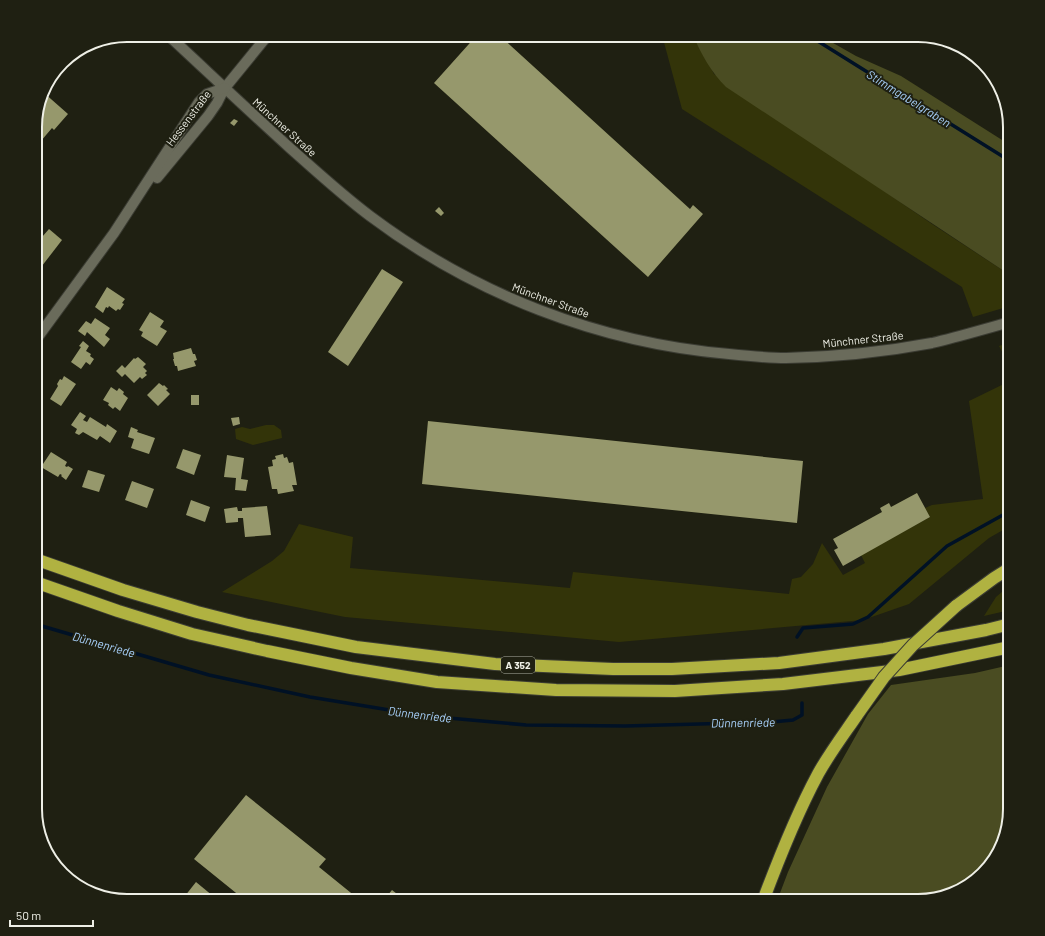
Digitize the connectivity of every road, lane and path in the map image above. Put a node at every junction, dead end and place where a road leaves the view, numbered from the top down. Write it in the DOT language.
graph roads {
  1 [pos="176,42"];
  2 [pos="262,42"];
  3 [pos="225,88"];
  4 [pos="114,233"];
  5 [pos="1003,324"];
  6 [pos="42,331"];
  7 [pos="42,561"];
  8 [pos="1003,573"];
  9 [pos="42,584"];
  10 [pos="1003,626"];
  11 [pos="1003,648"];
  12 [pos="766,894"];
  1 -- 3 [label="street, Münchner Straße"];
  2 -- 3 [label="street"];
  3 -- 4 [label="street, Hessenstraße"];
  3 -- 4 [label="street, Hessenstraße"];
  3 -- 5 [label="street, Münchner Straße"];
  4 -- 6 [label="street, Hessenstraße"];
  7 -- 10 [label="highway, A 352"];
  8 -- 12 [label="highway, bridge"];
  9 -- 11 [label="highway, A 352"];
}
